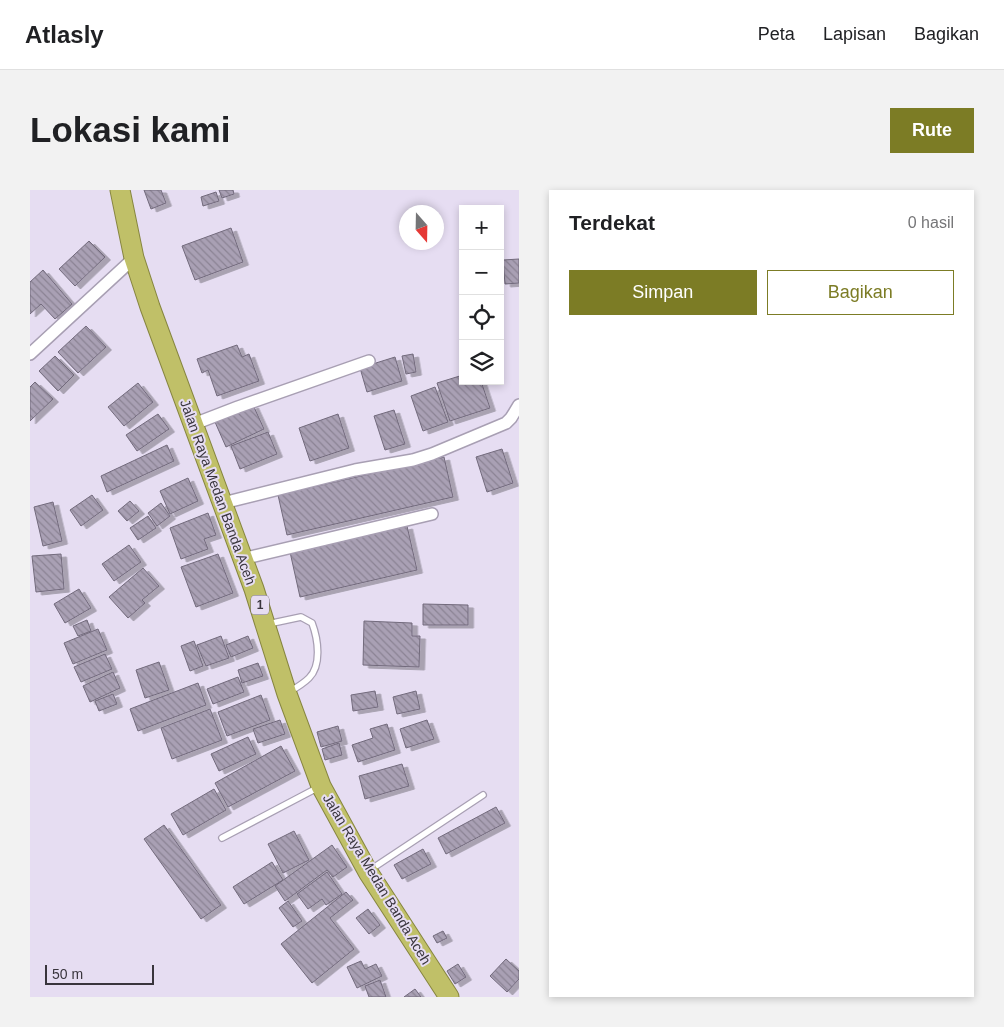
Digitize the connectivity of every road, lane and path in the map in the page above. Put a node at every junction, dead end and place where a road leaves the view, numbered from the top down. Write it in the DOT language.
graph roads {
  1 [pos="120,190"];
  2 [pos="134,258"];
  3 [pos="30,354"];
  4 [pos="370,361"];
  5 [pos="519,405"];
  6 [pos="194,424"];
  7 [pos="223,503"];
  8 [pos="432,514"];
  9 [pos="242,559"];
  10 [pos="266,624"];
  11 [pos="287,694"];
  12 [pos="321,786"];
  13 [pos="483,795"];
  14 [pos="222,838"];
  15 [pos="368,872"];
  16 [pos="449,997"];
  1 -- 2 [label="highway, Jalan Raya Medan Banda Aceh / 1"];
  2 -- 3 [label="street"];
  2 -- 6 [label="highway, Jalan Raya Medan Banda Aceh / 1"];
  4 -- 6 [label="street"];
  5 -- 7 [label="street"];
  6 -- 7 [label="highway, Jalan Raya Medan Banda Aceh / 1"];
  7 -- 9 [label="highway, Jalan Raya Medan Banda Aceh / 1"];
  8 -- 9 [label="street"];
  9 -- 10 [label="highway, Jalan Raya Medan Banda Aceh / 1"];
  10 -- 11 [label="highway, Jalan Raya Medan Banda Aceh / 1"];
  10 -- 11 [label="lane"];
  11 -- 12 [label="highway, Jalan Raya Medan Banda Aceh / 1"];
  12 -- 14 [label="lane"];
  12 -- 15 [label="highway, Jalan Raya Medan Banda Aceh / 1"];
  13 -- 15 [label="lane"];
  15 -- 16 [label="highway, Jalan Raya Medan Banda Aceh / 1"];
}
